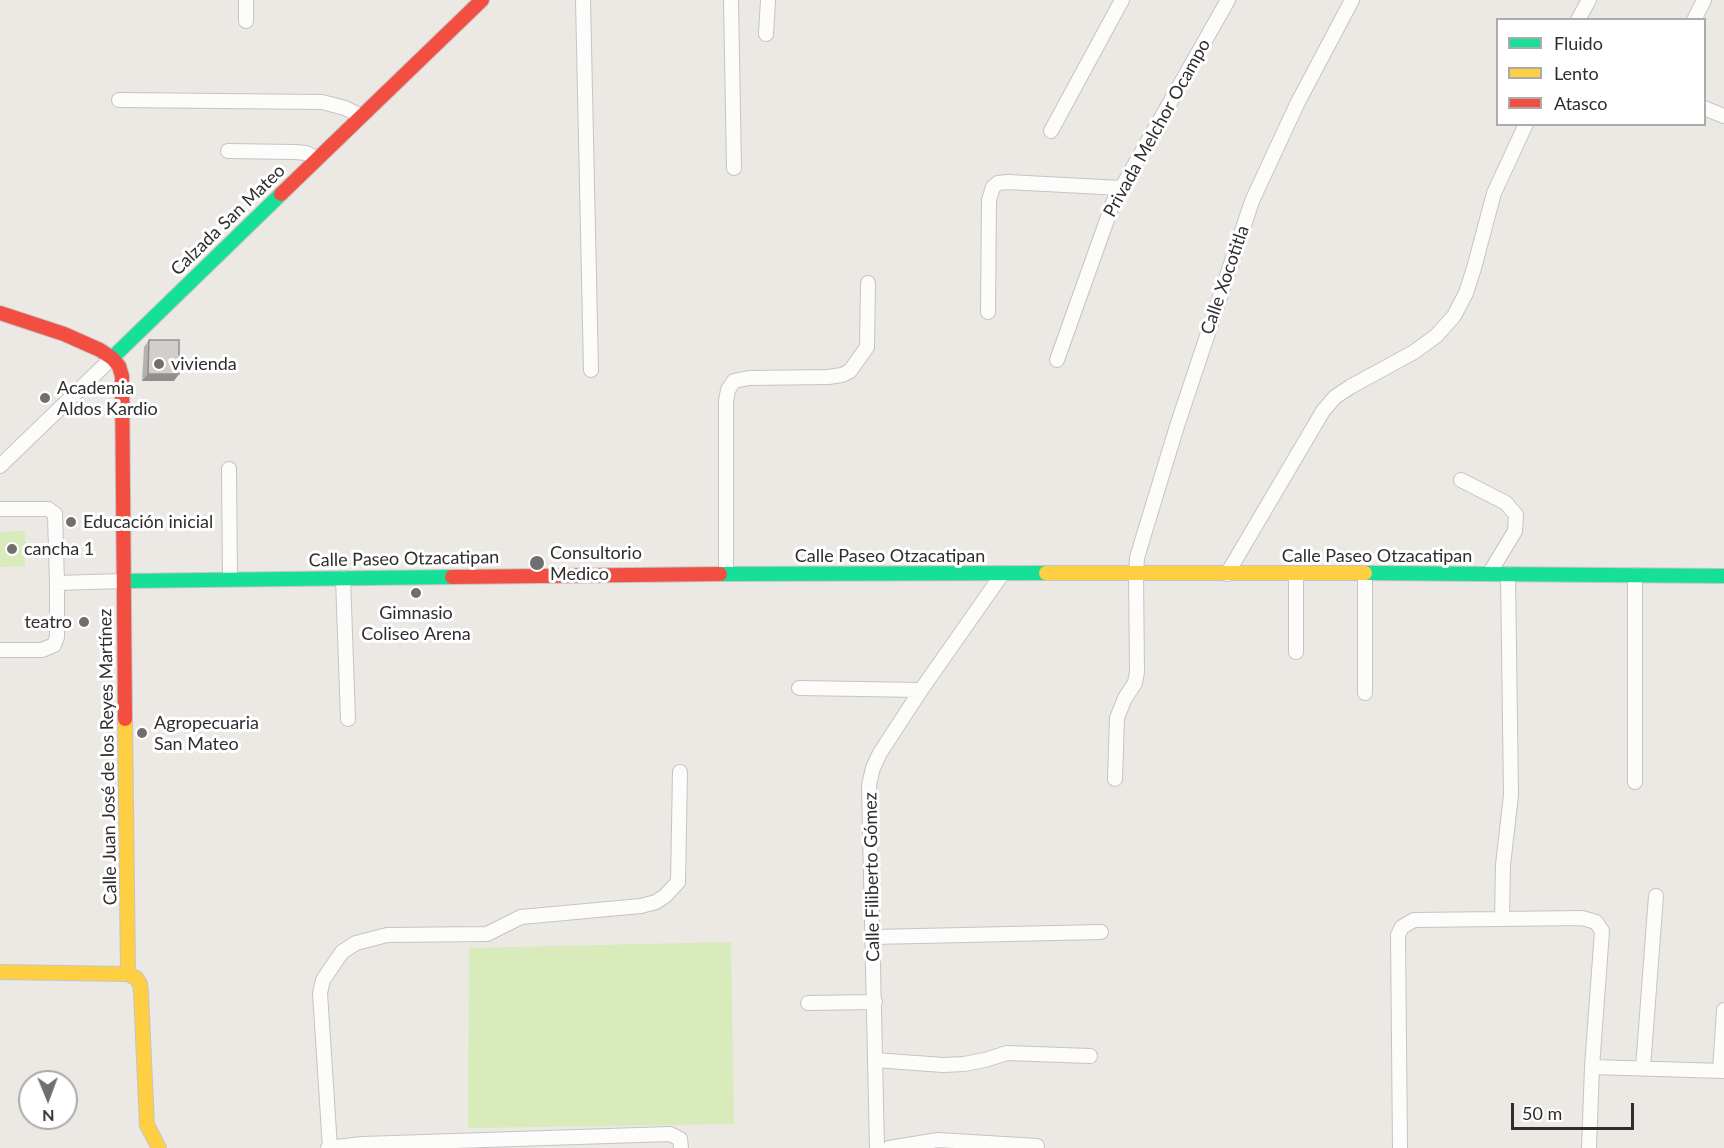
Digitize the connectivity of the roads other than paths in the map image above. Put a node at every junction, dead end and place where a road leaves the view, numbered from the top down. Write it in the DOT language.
graph roads {
  1 [pos="246,0"];
  2 [pos="482,0"];
  3 [pos="583,0"];
  4 [pos="731,0"];
  5 [pos="768,0"];
  6 [pos="1122,0"];
  7 [pos="1228,0"];
  8 [pos="1352,0"];
  9 [pos="1589,0"];
  10 [pos="1704,0"];
  11 [pos="1579,18"];
  12 [pos="1695,18"];
  13 [pos="246,21"];
  14 [pos="766,34"];
  15 [pos="119,100"];
  16 [pos="1706,109"];
  17 [pos="361,116"];
  18 [pos="1724,116"];
  19 [pos="1525,126"];
  20 [pos="1051,131"];
  21 [pos="228,151"];
  22 [pos="317,159"];
  23 [pos="734,168"];
  24 [pos="1121,188"];
  25 [pos="868,283"];
  26 [pos="988,312"];
  27 [pos="0,313"];
  28 [pos="112,358"];
  29 [pos="1057,360"];
  30 [pos="591,370"];
  31 [pos="0,466"];
  32 [pos="229,469"];
  33 [pos="1461,480"];
  34 [pos="0,509"];
  35 [pos="1004,573"];
  36 [pos="1296,573"];
  37 [pos="726,574"];
  38 [pos="1136,574"];
  39 [pos="1227,574"];
  40 [pos="1365,574"];
  41 [pos="1489,574"];
  42 [pos="1508,574"];
  43 [pos="1635,575"];
  44 [pos="1724,576"];
  45 [pos="343,578"];
  46 [pos="230,579"];
  47 [pos="124,581"];
  48 [pos="57,583"];
  49 [pos="0,650"];
  50 [pos="1296,652"];
  51 [pos="799,688"];
  52 [pos="921,690"];
  53 [pos="1365,693"];
  54 [pos="348,718"];
  55 [pos="680,772"];
  56 [pos="1115,779"];
  57 [pos="1635,782"];
  58 [pos="1656,896"];
  59 [pos="1502,918"];
  60 [pos="1101,932"];
  61 [pos="873,937"];
  62 [pos="0,972"];
  63 [pos="128,974"];
  64 [pos="875,1002"];
  65 [pos="808,1003"];
  66 [pos="1724,1010"];
  67 [pos="1090,1056"];
  68 [pos="875,1060"];
  69 [pos="1592,1066"];
  70 [pos="1643,1068"];
  71 [pos="1722,1071"];
  72 [pos="679,1142"];
  73 [pos="362,1146"];
  74 [pos="1037,1146"];
  75 [pos="159,1148"];
  76 [pos="329,1148"];
  77 [pos="877,1148"];
  78 [pos="889,1148"];
  79 [pos="1400,1148"];
  80 [pos="1589,1148"];
  1 -- 13 [label="street"];
  2 -- 17 [label="main road, Calzada San Mateo"];
  3 -- 30 [label="street"];
  4 -- 23 [label="street"];
  5 -- 14 [label="street"];
  6 -- 20 [label="street"];
  7 -- 24 [label="street, Privada Melchor Ocampo"];
  8 -- 38 [label="street, Calle Xocotitla"];
  9 -- 11 [label="street"];
  10 -- 12 [label="street"];
  15 -- 17 [label="street"];
  16 -- 18 [label="street"];
  17 -- 22 [label="main road, Calzada San Mateo"];
  19 -- 39 [label="street"];
  21 -- 22 [label="street"];
  22 -- 28 [label="main road, Calzada San Mateo"];
  24 -- 26 [label="street"];
  24 -- 29 [label="street, Privada Melchor Ocampo"];
  25 -- 37 [label="street"];
  27 -- 28 [label="main road"];
  28 -- 31 [label="street, Calzada San Mateo"];
  28 -- 47 [label="main road, Calle Juan José de los Reyes Martínez"];
  32 -- 46 [label="street"];
  33 -- 41 [label="street"];
  34 -- 48 [label="street"];
  35 -- 37 [label="main road, Calle Paseo Otzacatipan"];
  35 -- 38 [label="main road, Calle Paseo Otzacatipan"];
  35 -- 52 [label="street, Calle Filiberto Gómez"];
  36 -- 39 [label="main road, Calle Paseo Otzacatipan"];
  36 -- 40 [label="main road, Calle Paseo Otzacatipan"];
  36 -- 50 [label="street"];
  37 -- 45 [label="main road, Calle Paseo Otzacatipan"];
  38 -- 39 [label="main road, Calle Paseo Otzacatipan"];
  38 -- 56 [label="street, Calle Xocotitla"];
  40 -- 41 [label="main road, Calle Paseo Otzacatipan"];
  40 -- 53 [label="street"];
  41 -- 42 [label="main road, Calle Paseo Otzacatipan"];
  42 -- 43 [label="main road, Calle Paseo Otzacatipan"];
  42 -- 59 [label="street"];
  43 -- 44 [label="main road, Calle Paseo Otzacatipan"];
  43 -- 57 [label="street"];
  45 -- 46 [label="main road, Calle Paseo Otzacatipan"];
  45 -- 54 [label="street"];
  46 -- 47 [label="main road, Calle Paseo Otzacatipan"];
  47 -- 48 [label="street, Calle Paseo Otzacatipan"];
  47 -- 63 [label="main road, Calle Juan José de los Reyes Martínez"];
  48 -- 49 [label="street"];
  51 -- 52 [label="street"];
  52 -- 61 [label="street, Calle Filiberto Gómez"];
  55 -- 76 [label="street"];
  58 -- 70 [label="street"];
  59 -- 69 [label="street"];
  59 -- 79 [label="street"];
  60 -- 61 [label="street"];
  61 -- 64 [label="street, Calle Filiberto Gómez"];
  62 -- 63 [label="main road"];
  63 -- 75 [label="main road, Calle Juan José de los Reyes Martínez"];
  64 -- 65 [label="street"];
  64 -- 68 [label="street, Calle Filiberto Gómez"];
  66 -- 71 [label="street"];
  67 -- 68 [label="street"];
  68 -- 77 [label="street, Calle Filiberto Gómez"];
  69 -- 70 [label="street"];
  69 -- 80 [label="street"];
  70 -- 71 [label="street"];
  72 -- 73 [label="street"];
  73 -- 76 [label="street"];
  74 -- 78 [label="street"];
}
